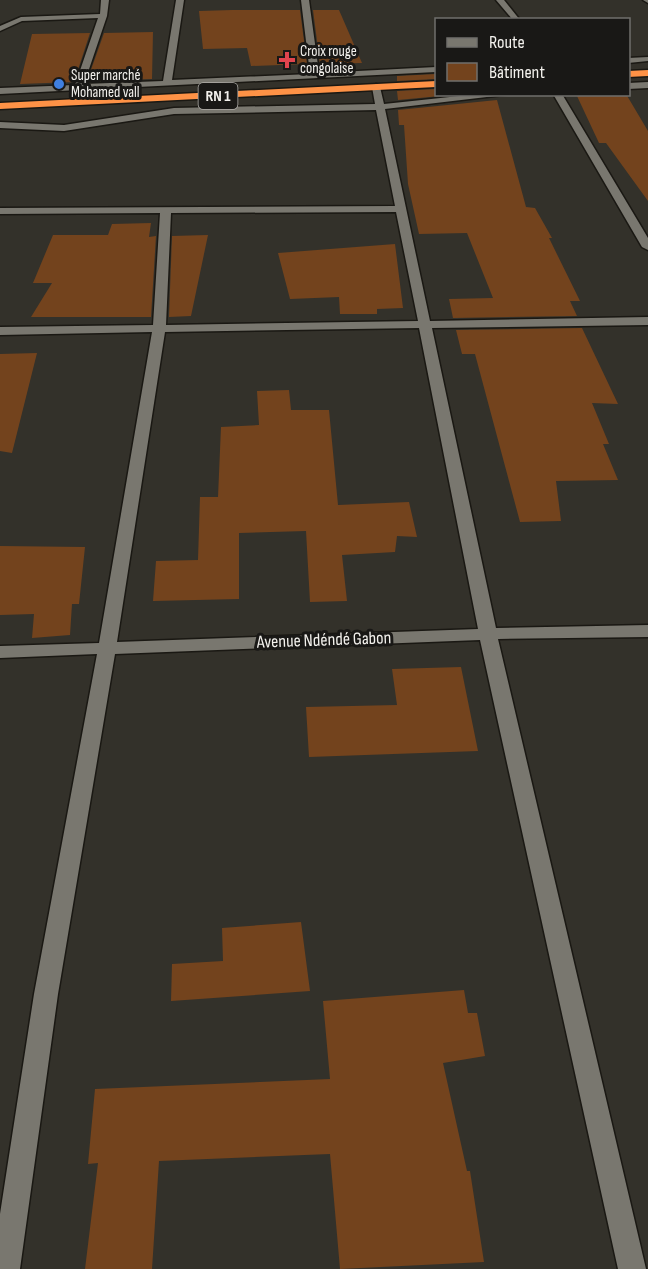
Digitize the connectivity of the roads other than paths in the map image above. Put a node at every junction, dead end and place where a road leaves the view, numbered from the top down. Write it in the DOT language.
graph roads {
  1 [pos="105,0"];
  2 [pos="180,0"];
  3 [pos="305,0"];
  4 [pos="500,0"];
  5 [pos="103,16"];
  6 [pos="516,18"];
  7 [pos="0,29"];
  8 [pos="648,59"];
  9 [pos="630,61"];
  10 [pos="435,70"];
  11 [pos="648,73"];
  12 [pos="630,74"];
  13 [pos="315,77"];
  14 [pos="167,84"];
  15 [pos="435,84"];
  16 [pos="648,85"];
  17 [pos="630,86"];
  18 [pos="376,87"];
  19 [pos="78,88"];
  20 [pos="0,91"];
  21 [pos="489,96"];
  22 [pos="558,96"];
  23 [pos="0,106"];
  24 [pos="381,107"];
  25 [pos="0,125"];
  26 [pos="401,209"];
  27 [pos="166,210"];
  28 [pos="0,211"];
  29 [pos="648,247"];
  30 [pos="648,321"];
  31 [pos="424,325"];
  32 [pos="159,327"];
  33 [pos="0,332"];
  34 [pos="648,631"];
  35 [pos="488,634"];
  36 [pos="107,648"];
  37 [pos="0,652"];
  38 [pos="6,1269"];
  39 [pos="632,1269"];
  1 -- 5 [label="street"];
  2 -- 14 [label="street"];
  3 -- 13 [label="street"];
  4 -- 6 [label="street"];
  5 -- 7 [label="street"];
  5 -- 19 [label="street"];
  8 -- 9 [label="street"];
  10 -- 13 [label="street"];
  11 -- 12 [label="highway"];
  13 -- 14 [label="street"];
  14 -- 19 [label="street"];
  15 -- 18 [label="highway, RN 1"];
  16 -- 17 [label="street"];
  18 -- 23 [label="highway, RN 1"];
  18 -- 24 [label="street"];
  19 -- 20 [label="street"];
  21 -- 24 [label="street"];
  22 -- 29 [label="street"];
  24 -- 25 [label="street"];
  24 -- 26 [label="street"];
  26 -- 27 [label="street"];
  26 -- 31 [label="street"];
  27 -- 28 [label="street"];
  27 -- 32 [label="street"];
  30 -- 31 [label="street"];
  31 -- 32 [label="street"];
  31 -- 35 [label="street"];
  32 -- 33 [label="street"];
  32 -- 36 [label="street"];
  34 -- 35 [label="street, Avenue Ndéndé Gabon"];
  35 -- 36 [label="street, Avenue Ndéndé Gabon"];
  35 -- 39 [label="street"];
  36 -- 37 [label="street, Avenue Ndéndé Gabon"];
  36 -- 38 [label="street"];
}
